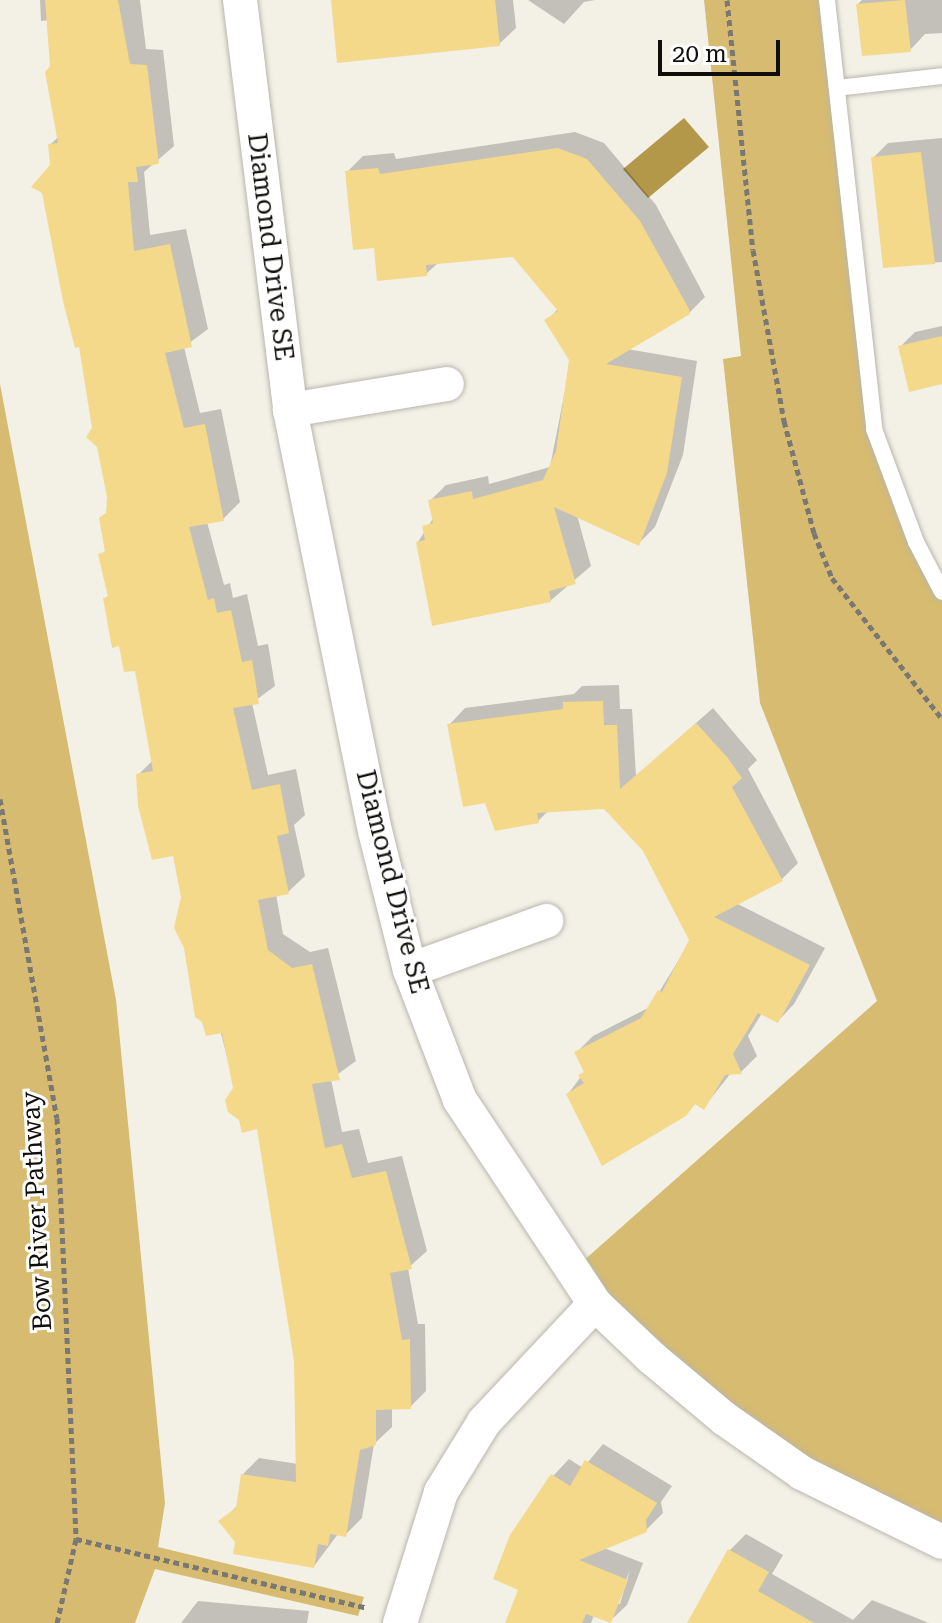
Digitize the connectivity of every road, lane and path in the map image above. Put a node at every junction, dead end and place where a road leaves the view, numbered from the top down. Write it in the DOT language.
graph roads {
  1 [pos="240,0"];
  2 [pos="727,0"];
  3 [pos="827,0"];
  4 [pos="942,76"];
  5 [pos="837,88"];
  6 [pos="447,384"];
  7 [pos="290,410"];
  8 [pos="942,592"];
  9 [pos="942,719"];
  10 [pos="0,799"];
  11 [pos="546,921"];
  12 [pos="410,970"];
  13 [pos="595,1304"];
  14 [pos="76,1539"];
  15 [pos="942,1542"];
  16 [pos="400,1619"];
  17 [pos="57,1623"];
  1 -- 7 [label="street, Diamond Drive SE"];
  2 -- 9 [label="path"];
  3 -- 5 [label="lane"];
  4 -- 5 [label="lane"];
  5 -- 8 [label="lane"];
  6 -- 7 [label="street"];
  7 -- 12 [label="street, Diamond Drive SE"];
  10 -- 14 [label="path, Bow River Pathway"];
  11 -- 12 [label="street"];
  12 -- 13 [label="street, Diamond Drive SE"];
  13 -- 15 [label="street, Diamond Drive SE"];
  13 -- 16 [label="street"];
  14 -- 16 [label="path"];
  14 -- 17 [label="path, Bow River Pathway"];
}
